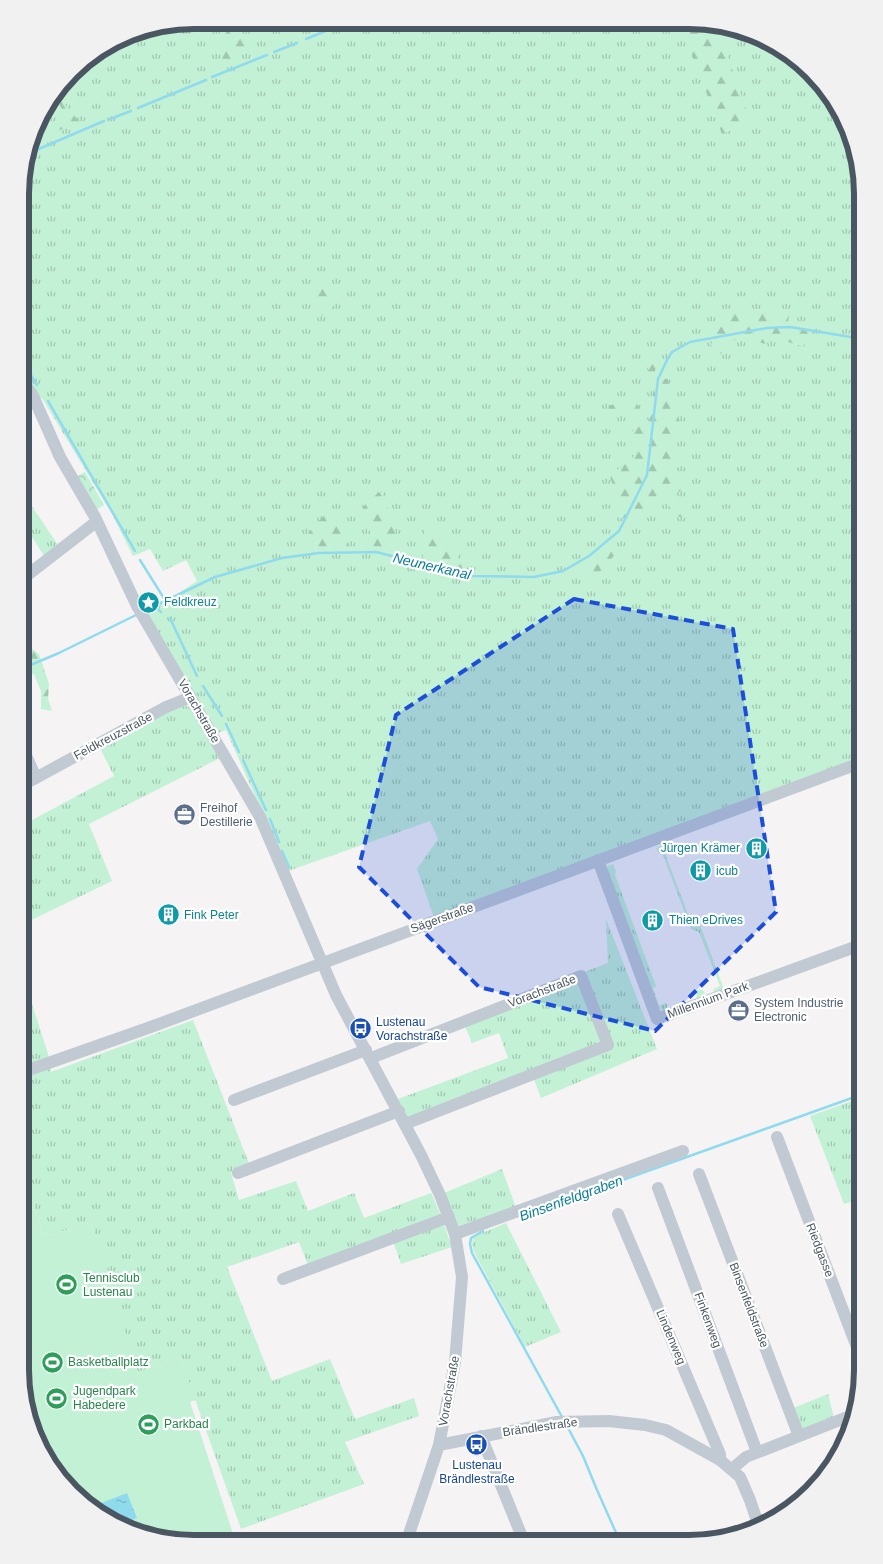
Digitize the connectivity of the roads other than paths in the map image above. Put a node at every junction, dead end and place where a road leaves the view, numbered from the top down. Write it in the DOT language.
graph roads {
  1 [pos="29,391"];
  2 [pos="96,522"];
  3 [pos="29,574"];
  4 [pos="190,697"];
  5 [pos="29,762"];
  6 [pos="854,765"];
  7 [pos="36,778"];
  8 [pos="29,782"];
  9 [pos="598,860"];
  10 [pos="854,947"];
  11 [pos="322,963"];
  12 [pos="368,1054"];
  13 [pos="29,1070"];
  14 [pos="234,1100"];
  15 [pos="398,1111"];
  16 [pos="405,1124"];
  17 [pos="777,1137"];
  18 [pos="683,1151"];
  19 [pos="238,1173"];
  20 [pos="699,1174"];
  21 [pos="658,1188"];
  22 [pos="618,1214"];
  23 [pos="449,1217"];
  24 [pos="455,1234"];
  25 [pos="283,1279"];
  26 [pos="854,1339"];
  27 [pos="847,1417"];
  28 [pos="481,1436"];
  29 [pos="799,1436"];
  30 [pos="438,1445"];
  31 [pos="758,1452"];
  32 [pos="720,1460"];
  33 [pos="732,1469"];
  34 [pos="757,1520"];
  35 [pos="409,1535"];
  36 [pos="521,1535"];
  1 -- 2 [label="street, Vorachstraße"];
  2 -- 3 [label="street"];
  2 -- 4 [label="street, Vorachstraße"];
  4 -- 7 [label="street, Feldkreuzstraße"];
  4 -- 11 [label="street, Vorachstraße"];
  5 -- 7 [label="street"];
  6 -- 9 [label="street, Sägerstraße"];
  7 -- 8 [label="street, Feldkreuzstraße"];
  9 -- 10 [label="street, Millennium Park"];
  9 -- 11 [label="street, Sägerstraße"];
  11 -- 12 [label="street, Vorachstraße"];
  11 -- 13 [label="street, Sägerstraße"];
  12 -- 14 [label="street, Vorachstraße"];
  12 -- 15 [label="street, Vorachstraße"];
  12 -- 16 [label="street, Vorachstraße"];
  15 -- 16 [label="street, Vorachstraße"];
  15 -- 19 [label="street"];
  16 -- 23 [label="street, Vorachstraße"];
  17 -- 26 [label="street, Riedgasse"];
  18 -- 24 [label="street"];
  20 -- 29 [label="street, Binsenfeldstraße"];
  21 -- 31 [label="street, Finkenweg"];
  22 -- 32 [label="street, Lindenweg"];
  23 -- 24 [label="street, Vorachstraße"];
  23 -- 25 [label="street"];
  24 -- 30 [label="street, Vorachstraße"];
  27 -- 29 [label="street"];
  28 -- 30 [label="street, Brändlestraße"];
  28 -- 32 [label="street, Brändlestraße"];
  28 -- 36 [label="street"];
  29 -- 31 [label="street"];
  30 -- 35 [label="street, Vorachstraße"];
  31 -- 33 [label="street"];
  32 -- 33 [label="street, Brändlestraße"];
  33 -- 34 [label="street, Brändlestraße"];
}
